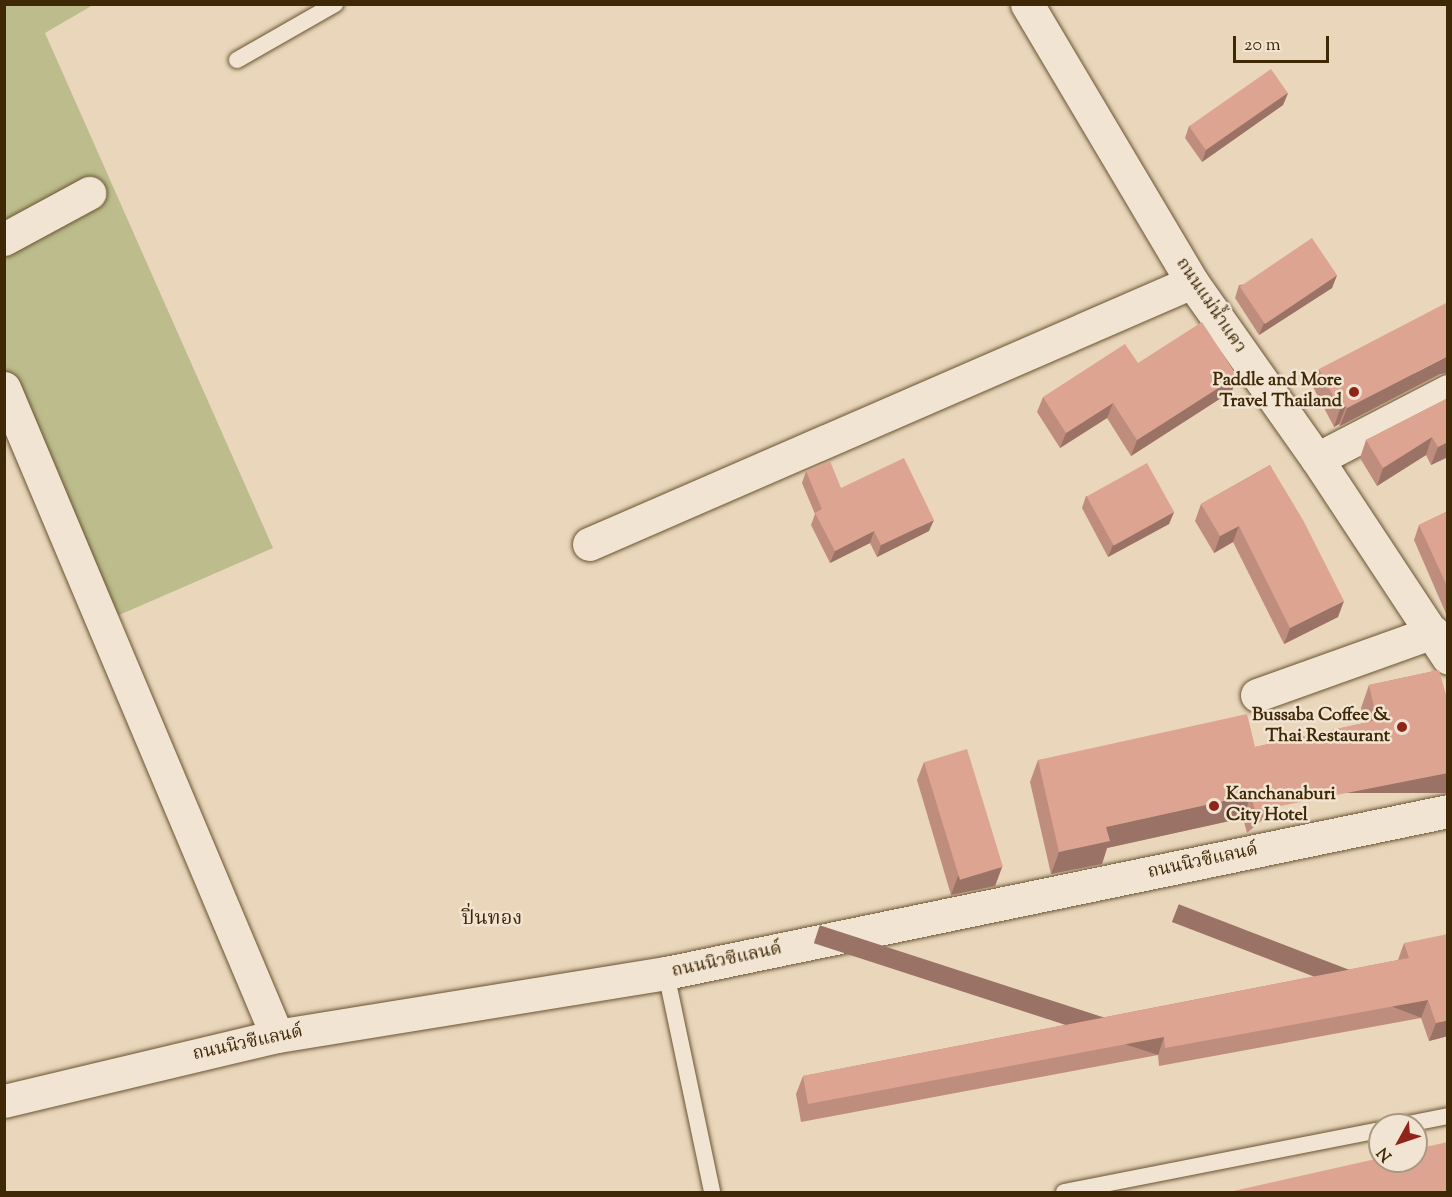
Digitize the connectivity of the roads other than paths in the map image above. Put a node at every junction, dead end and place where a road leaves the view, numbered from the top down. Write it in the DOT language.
graph roads {
  1 [pos="335,4"];
  2 [pos="1027,4"];
  3 [pos="237,60"];
  4 [pos="89,193"];
  5 [pos="4,239"];
  6 [pos="1192,282"];
  7 [pos="4,387"];
  8 [pos="1448,391"];
  9 [pos="1317,459"];
  10 [pos="589,544"];
  11 [pos="1440,645"];
  12 [pos="1257,695"];
  13 [pos="1448,811"];
  14 [pos="666,973"];
  15 [pos="277,1036"];
  16 [pos="4,1101"];
  17 [pos="1448,1116"];
  18 [pos="1428,1120"];
  19 [pos="1368,1132"];
  20 [pos="712,1192"];
  21 [pos="1064,1192"];
  1 -- 3 [label="lane"];
  2 -- 6 [label="street, ถนนแม่น้ำแคว"];
  4 -- 5 [label="street"];
  6 -- 9 [label="street, ถนนแม่น้ำแคว"];
  6 -- 10 [label="street"];
  7 -- 15 [label="street"];
  8 -- 9 [label="street"];
  9 -- 11 [label="street, ถนนแม่น้ำแคว"];
  11 -- 12 [label="street"];
  13 -- 14 [label="street, ถนนนิวซีแลนด์"];
  14 -- 15 [label="street, ถนนนิวซีแลนด์"];
  14 -- 20 [label="lane"];
  15 -- 16 [label="street, ถนนนิวซีแลนด์"];
  17 -- 18 [label="lane"];
  19 -- 21 [label="lane"];
}
